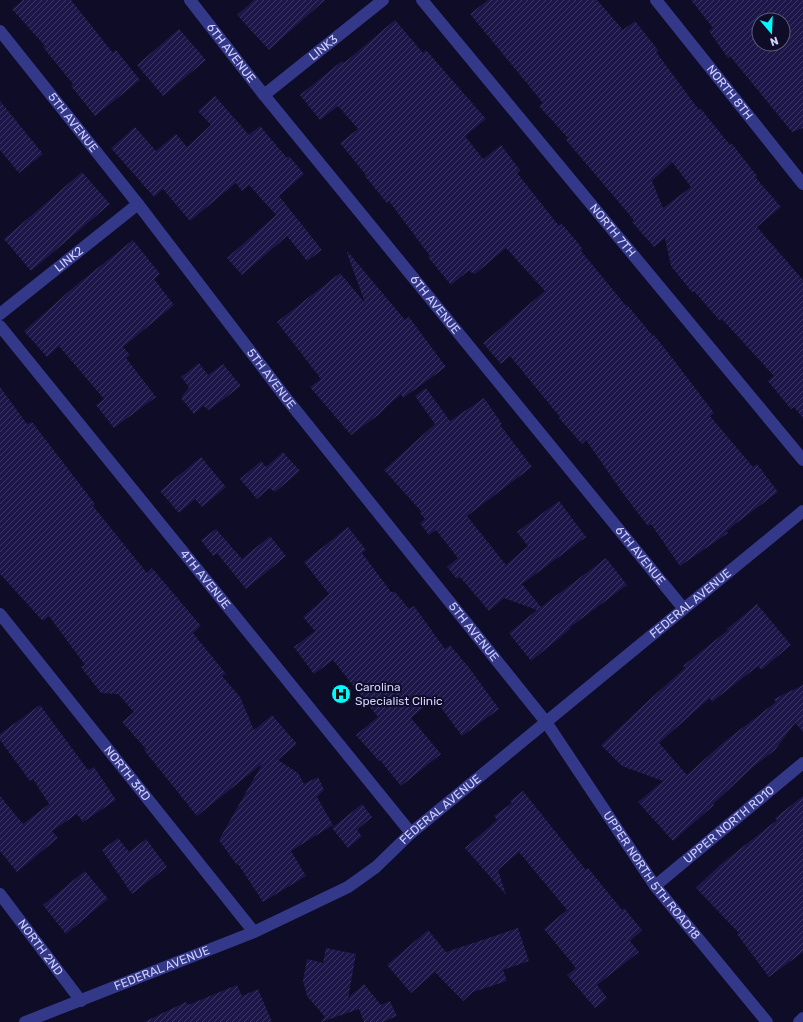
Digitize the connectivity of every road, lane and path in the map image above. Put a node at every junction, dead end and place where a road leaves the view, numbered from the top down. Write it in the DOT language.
graph roads {
  1 [pos="190,0"];
  2 [pos="383,0"];
  3 [pos="422,0"];
  4 [pos="656,0"];
  5 [pos="0,31"];
  6 [pos="264,95"];
  7 [pos="803,184"];
  8 [pos="138,204"];
  9 [pos="0,314"];
  10 [pos="0,326"];
  11 [pos="803,460"];
  12 [pos="803,511"];
  13 [pos="683,608"];
  14 [pos="0,614"];
  15 [pos="546,722"];
  16 [pos="803,763"];
  17 [pos="411,832"];
  18 [pos="655,886"];
  19 [pos="0,894"];
  20 [pos="254,932"];
  21 [pos="80,1001"];
  22 [pos="803,1018"];
  23 [pos="25,1022"];
  24 [pos="767,1022"];
  25 [pos="799,1022"];
  1 -- 6 [label="street, 6TH AVENUE"];
  2 -- 6 [label="street, LINK3"];
  3 -- 11 [label="street, NORTH 7TH"];
  4 -- 7 [label="street, NORTH 8TH"];
  5 -- 8 [label="street, 5TH AVENUE"];
  6 -- 13 [label="street, 6TH AVENUE"];
  8 -- 9 [label="street, LINK2"];
  8 -- 15 [label="street, 5TH AVENUE"];
  10 -- 17 [label="street, 4TH AVENUE"];
  12 -- 13 [label="street, FEDERAL AVENUE"];
  13 -- 15 [label="street, FEDERAL AVENUE"];
  14 -- 20 [label="street, NORTH 3RD"];
  15 -- 17 [label="street, FEDERAL AVENUE"];
  15 -- 18 [label="street, UPPER NORTH 5TH ROAD18"];
  16 -- 18 [label="street, UPPER NORTH RD10"];
  17 -- 20 [label="street, FEDERAL AVENUE"];
  18 -- 24 [label="street, UPPER NORTH 5TH ROAD18"];
  19 -- 21 [label="street, NORTH 2ND"];
  20 -- 21 [label="street, FEDERAL AVENUE"];
  21 -- 23 [label="street, FEDERAL AVENUE"];
  22 -- 25 [label="street"];
}
